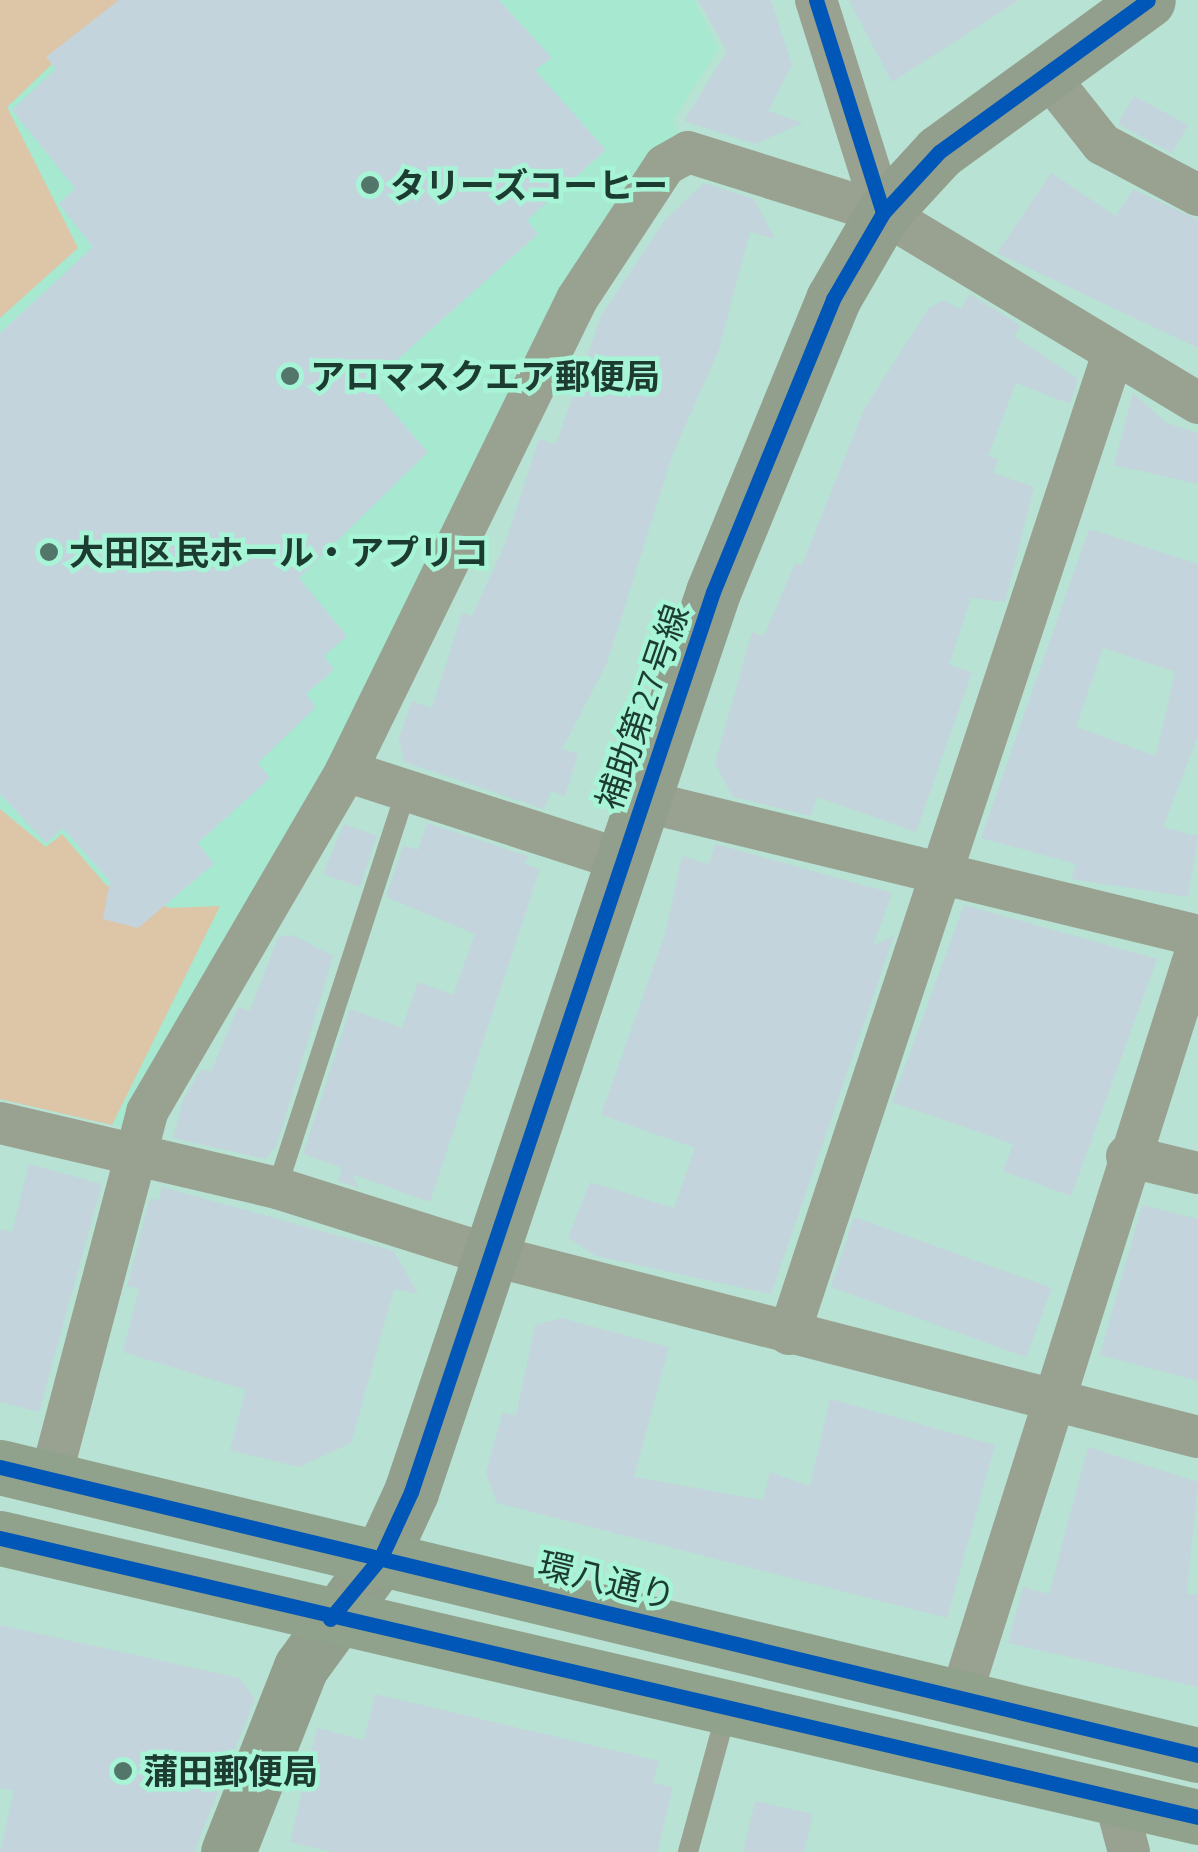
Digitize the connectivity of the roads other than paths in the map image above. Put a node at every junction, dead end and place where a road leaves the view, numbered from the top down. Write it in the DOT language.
graph roads {
  1 [pos="816,0"];
  2 [pos="1148,0"];
  3 [pos="1046,72"];
  4 [pos="1198,196"];
  5 [pos="884,213"];
  6 [pos="1112,354"];
  7 [pos="1198,403"];
  8 [pos="346,771"];
  9 [pos="406,792"];
  10 [pos="643,800"];
  11 [pos="621,860"];
  12 [pos="943,873"];
  13 [pos="1198,936"];
  14 [pos="1198,945"];
  15 [pos="0,1123"];
  16 [pos="134,1155"];
  17 [pos="1127,1156"];
  18 [pos="1198,1173"];
  19 [pos="277,1188"];
  20 [pos="490,1255"];
  21 [pos="789,1334"];
  22 [pos="1056,1404"];
  23 [pos="1198,1438"];
  24 [pos="25,1474"];
  25 [pos="0,1538"];
  26 [pos="380,1557"];
  27 [pos="330,1619"];
  28 [pos="960,1699"];
  29 [pos="727,1708"];
  30 [pos="1198,1756"];
  31 [pos="1114,1796"];
  32 [pos="1198,1817"];
  33 [pos="228,1852"];
  34 [pos="688,1852"];
  35 [pos="1128,1852"];
  1 -- 5 [label="street"];
  2 -- 3 [label="street, 補助第27号線"];
  3 -- 4 [label="street"];
  3 -- 5 [label="street, 補助第27号線"];
  5 -- 6 [label="street"];
  5 -- 8 [label="street"];
  5 -- 10 [label="street, 補助第27号線"];
  6 -- 7 [label="street"];
  6 -- 12 [label="street"];
  8 -- 9 [label="street"];
  8 -- 16 [label="street"];
  9 -- 11 [label="street"];
  9 -- 19 [label="lane"];
  10 -- 11 [label="street, 補助第27号線"];
  10 -- 12 [label="street"];
  11 -- 20 [label="street, 補助第27号線"];
  12 -- 13 [label="street"];
  12 -- 21 [label="street"];
  14 -- 17 [label="street"];
  15 -- 16 [label="street"];
  16 -- 19 [label="street"];
  16 -- 24 [label="street"];
  17 -- 18 [label="street"];
  17 -- 22 [label="street"];
  19 -- 20 [label="street"];
  20 -- 21 [label="street"];
  20 -- 26 [label="street, 補助第27号線"];
  21 -- 22 [label="street"];
  22 -- 23 [label="street"];
  22 -- 28 [label="street"];
  24 -- 26 [label="main road, 環八通り"];
  25 -- 27 [label="main road"];
  26 -- 27 [label="street, 補助第27号線"];
  26 -- 28 [label="main road, 環八通り"];
  27 -- 29 [label="main road"];
  27 -- 33 [label="street, 補助第27号線"];
  28 -- 30 [label="main road, 環八通り"];
  29 -- 31 [label="main road"];
  29 -- 34 [label="lane"];
  31 -- 32 [label="main road"];
  31 -- 35 [label="street"];
}
